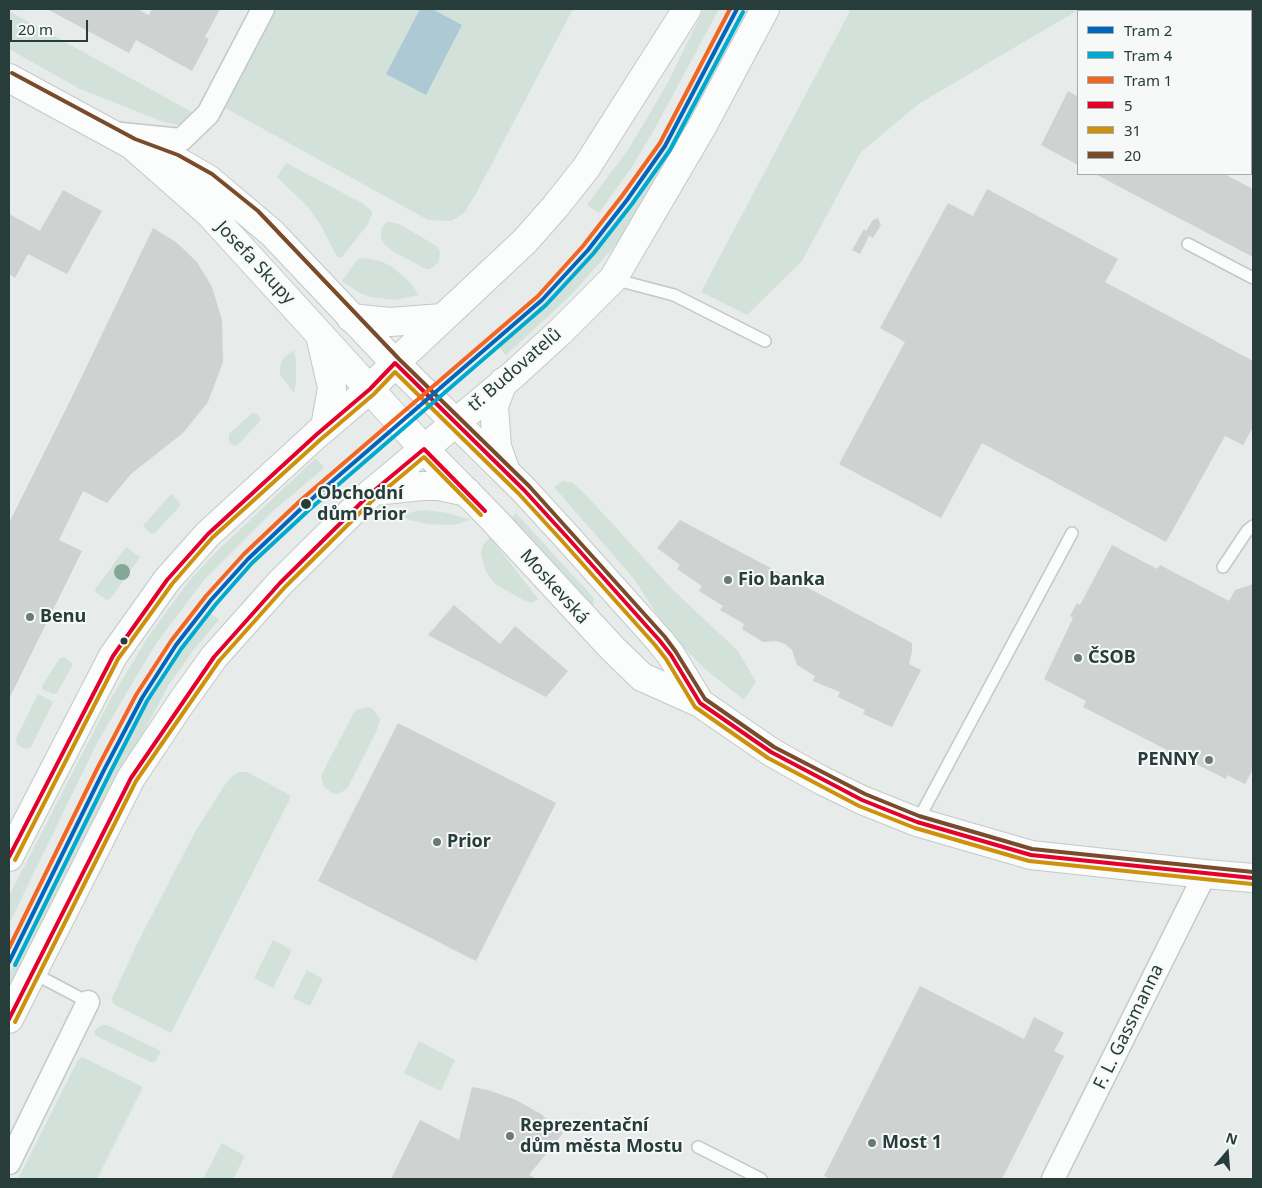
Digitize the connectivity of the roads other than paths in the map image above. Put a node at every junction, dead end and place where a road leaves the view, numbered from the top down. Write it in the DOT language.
graph roads {
  1 [pos="263,9"];
  2 [pos="687,9"];
  3 [pos="765,9"];
  4 [pos="9,78"];
  5 [pos="120,139"];
  6 [pos="1188,244"];
  7 [pos="1253,278"];
  8 [pos="613,279"];
  9 [pos="352,318"];
  10 [pos="442,318"];
  11 [pos="320,334"];
  12 [pos="765,341"];
  13 [pos="395,363"];
  14 [pos="504,382"];
  15 [pos="370,389"];
  16 [pos="456,422"];
  17 [pos="325,427"];
  18 [pos="424,450"];
  19 [pos="507,472"];
  20 [pos="374,491"];
  21 [pos="467,492"];
  22 [pos="1253,526"];
  23 [pos="1072,533"];
  24 [pos="1223,567"];
  25 [pos="700,703"];
  26 [pos="917,822"];
  27 [pos="9,856"];
  28 [pos="1205,874"];
  29 [pos="1253,878"];
  30 [pos="32,973"];
  31 [pos="88,1002"];
  32 [pos="9,1020"];
  33 [pos="698,1147"];
  34 [pos="9,1163"];
  35 [pos="761,1179"];
  36 [pos="1053,1179"];
  1 -- 5 [label="street"];
  2 -- 10 [label="street"];
  3 -- 8 [label="street, tř. Budovatelů"];
  4 -- 5 [label="street, Josefa Skupy"];
  5 -- 9 [label="street, Josefa Skupy"];
  5 -- 11 [label="street, Josefa Skupy"];
  6 -- 7 [label="lane"];
  8 -- 12 [label="lane"];
  8 -- 14 [label="street, tř. Budovatelů"];
  9 -- 10 [label="street"];
  9 -- 13 [label="street, Josefa Skupy"];
  10 -- 13 [label="street"];
  11 -- 15 [label="street, Josefa Skupy"];
  11 -- 17 [label="street"];
  13 -- 15 [label="street"];
  13 -- 16 [label="street, Moskevská"];
  14 -- 16 [label="street, tř. Budovatelů"];
  14 -- 19 [label="street"];
  15 -- 17 [label="street"];
  15 -- 18 [label="street, Josefa Skupy"];
  16 -- 18 [label="street, tř. Budovatelů"];
  16 -- 19 [label="street, Moskevská"];
  17 -- 27 [label="street"];
  18 -- 20 [label="street, tř. Budovatelů"];
  18 -- 21 [label="street, Moskevská"];
  19 -- 25 [label="street, Moskevská"];
  20 -- 21 [label="street"];
  20 -- 30 [label="street, tř. Budovatelů"];
  21 -- 25 [label="street, Moskevská"];
  22 -- 24 [label="lane"];
  23 -- 26 [label="lane"];
  25 -- 26 [label="street, Moskevská"];
  26 -- 28 [label="street, Moskevská"];
  28 -- 29 [label="street, Moskevská"];
  28 -- 36 [label="street, F. L. Gassmanna"];
  30 -- 31 [label="lane"];
  30 -- 32 [label="street, tř. Budovatelů"];
  31 -- 34 [label="street"];
  33 -- 35 [label="lane"];
}
